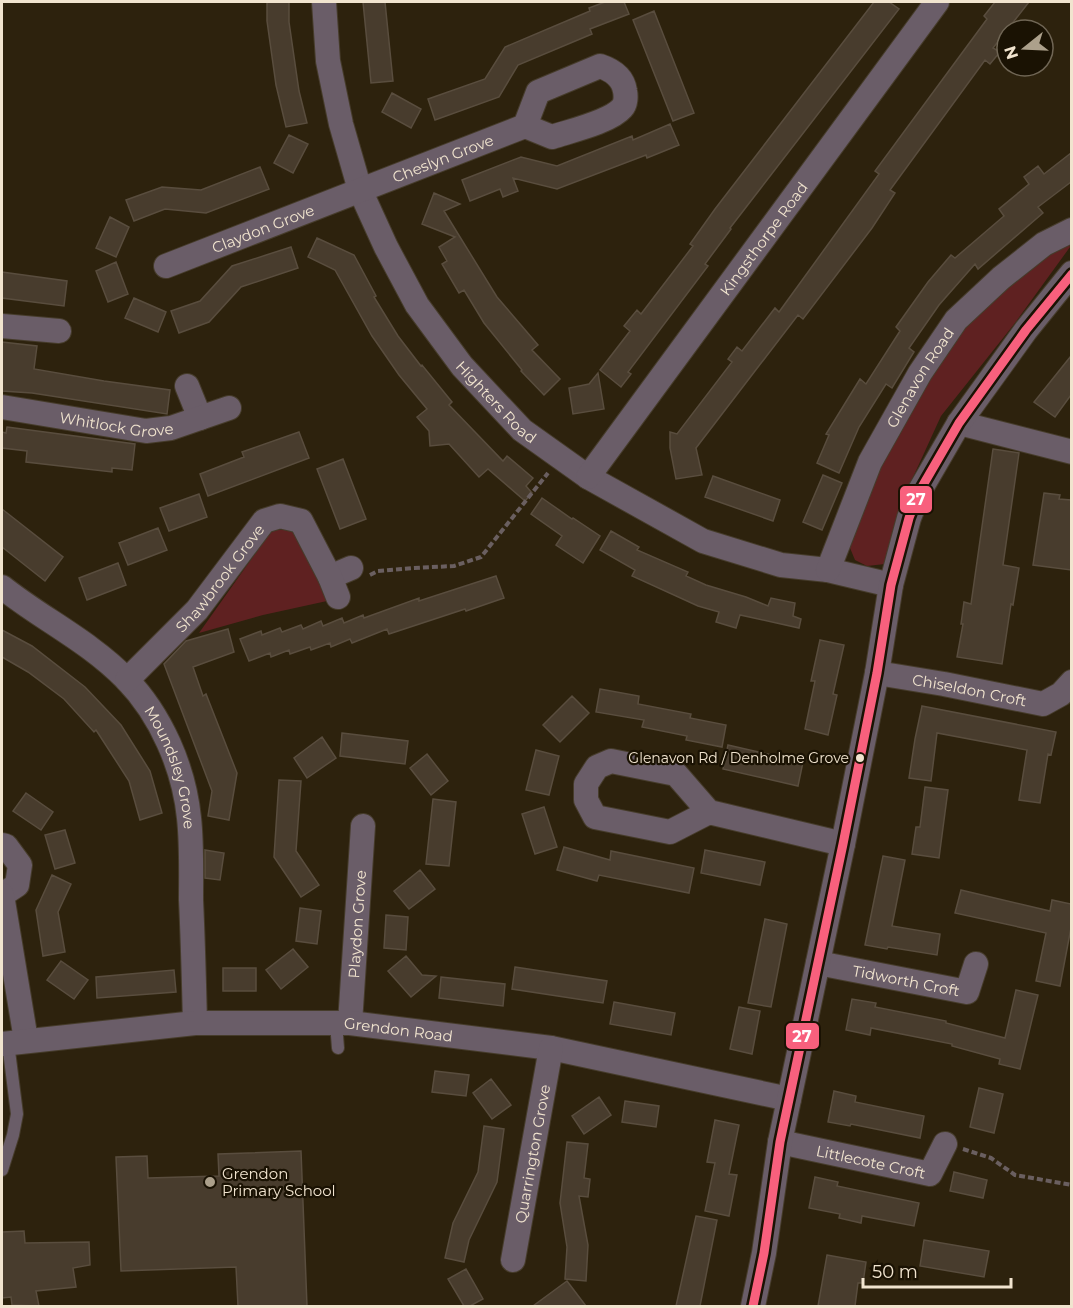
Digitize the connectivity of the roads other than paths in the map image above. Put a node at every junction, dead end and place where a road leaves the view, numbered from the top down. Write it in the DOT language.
graph roads {
  1 [pos="324,2"];
  2 [pos="937,2"];
  3 [pos="525,126"];
  4 [pos="360,190"];
  5 [pos="1071,230"];
  6 [pos="166,266"];
  7 [pos="1069,280"];
  8 [pos="2,326"];
  9 [pos="59,331"];
  10 [pos="187,386"];
  11 [pos="2,407"];
  12 [pos="229,408"];
  13 [pos="200,418"];
  14 [pos="959,423"];
  15 [pos="1071,452"];
  16 [pos="588,477"];
  17 [pos="828,570"];
  18 [pos="346,580"];
  19 [pos="891,585"];
  20 [pos="2,587"];
  21 [pos="877,673"];
  22 [pos="127,680"];
  23 [pos="1068,694"];
  24 [pos="709,812"];
  25 [pos="363,826"];
  26 [pos="843,844"];
  27 [pos="2,846"];
  28 [pos="2,895"];
  29 [pos="818,963"];
  30 [pos="976,964"];
  31 [pos="195,1023"];
  32 [pos="343,1023"];
  33 [pos="12,1042"];
  34 [pos="338,1048"];
  35 [pos="551,1048"];
  36 [pos="789,1099"];
  37 [pos="780,1142"];
  38 [pos="945,1144"];
  39 [pos="2,1170"];
  40 [pos="513,1260"];
  41 [pos="753,1306"];
  1 -- 4 [label="street, Highters Road"];
  2 -- 16 [label="street, Kingsthorpe Road"];
  3 -- 4 [label="street, Cheslyn Grove"];
  4 -- 6 [label="street, Claydon Grove"];
  4 -- 16 [label="street, Highters Road"];
  5 -- 17 [label="street, Glenavon Road"];
  7 -- 14 [label="street"];
  8 -- 9 [label="street"];
  10 -- 13 [label="street"];
  11 -- 13 [label="street, Whitlock Grove"];
  12 -- 13 [label="street, Whitlock Grove"];
  14 -- 15 [label="street"];
  14 -- 19 [label="street"];
  16 -- 17 [label="street, Highters Road"];
  17 -- 19 [label="street, Highters Road"];
  18 -- 22 [label="street, Shawbrook Grove"];
  19 -- 21 [label="street"];
  20 -- 22 [label="street, Moundsley Grove"];
  21 -- 23 [label="street, Chiseldon Croft"];
  21 -- 26 [label="street"];
  22 -- 31 [label="street, Moundsley Grove"];
  24 -- 24 [label="street"];
  24 -- 26 [label="street"];
  25 -- 32 [label="street, Playdon Grove"];
  26 -- 29 [label="street"];
  27 -- 28 [label="street"];
  28 -- 33 [label="street"];
  29 -- 30 [label="street, Tidworth Croft"];
  29 -- 36 [label="street"];
  31 -- 32 [label="street, Grendon Road"];
  31 -- 33 [label="street, Grendon Road"];
  32 -- 34 [label="lane"];
  32 -- 35 [label="street, Grendon Road"];
  33 -- 39 [label="lane"];
  35 -- 36 [label="street, Grendon Road"];
  35 -- 40 [label="street, Quarrington Grove"];
  36 -- 37 [label="street"];
  37 -- 38 [label="street, Littlecote Croft"];
  37 -- 41 [label="street"];
}
